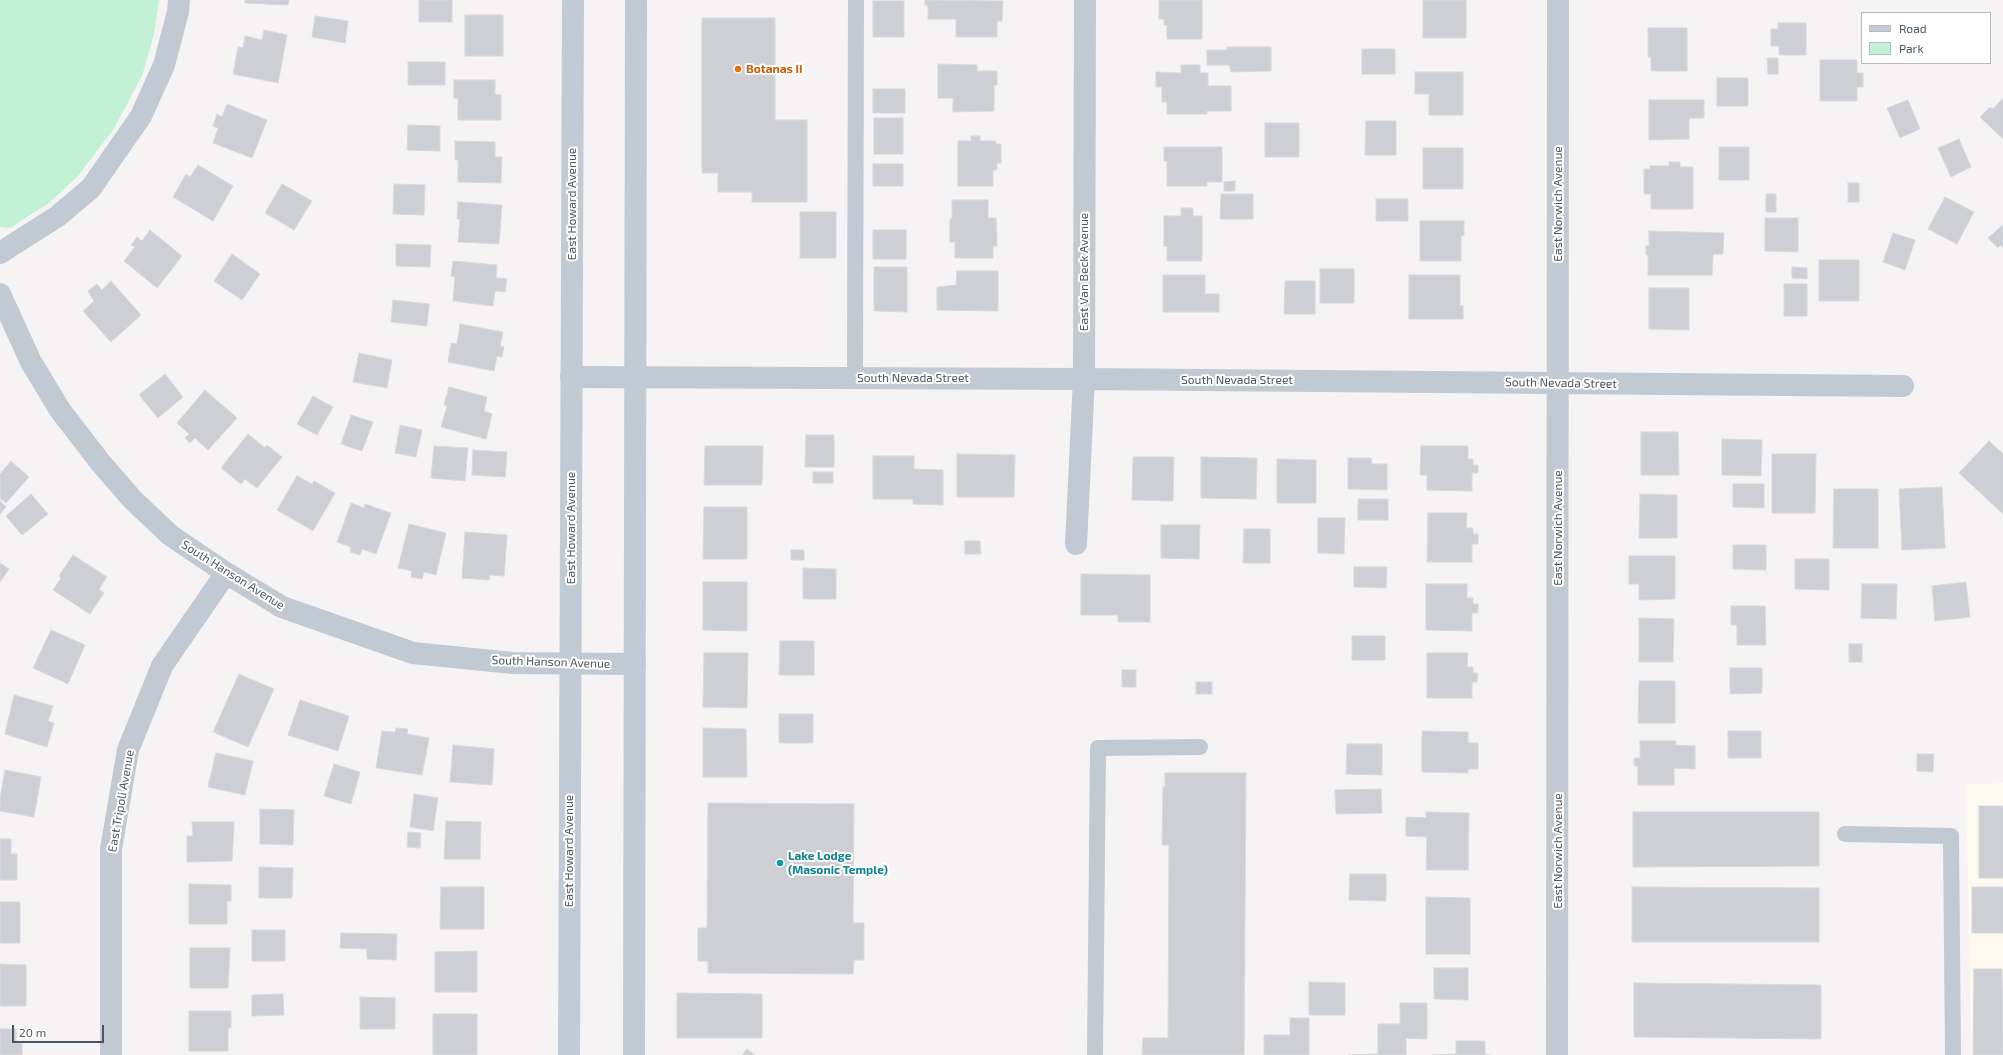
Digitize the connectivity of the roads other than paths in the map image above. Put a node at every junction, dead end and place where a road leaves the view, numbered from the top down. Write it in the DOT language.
graph roads {
  1 [pos="179,0"];
  2 [pos="573,0"];
  3 [pos="636,0"];
  4 [pos="856,0"];
  5 [pos="1085,0"];
  6 [pos="1558,0"];
  7 [pos="0,253"];
  8 [pos="0,294"];
  9 [pos="636,376"];
  10 [pos="571,377"];
  11 [pos="855,378"];
  12 [pos="1084,379"];
  13 [pos="1558,383"];
  14 [pos="1903,386"];
  15 [pos="1076,544"];
  16 [pos="226,573"];
  17 [pos="570,664"];
  18 [pos="635,664"];
  19 [pos="1200,747"];
  20 [pos="1845,834"];
  21 [pos="111,1055"];
  22 [pos="568,1055"];
  23 [pos="634,1055"];
  24 [pos="1096,1055"];
  25 [pos="1557,1055"];
  26 [pos="1953,1055"];
  1 -- 7 [label="street"];
  2 -- 10 [label="main road, East Howard Avenue"];
  3 -- 9 [label="main road"];
  4 -- 11 [label="lane"];
  5 -- 12 [label="street, East Van Beck Avenue"];
  6 -- 13 [label="street, East Norwich Avenue"];
  8 -- 16 [label="street, South Hanson Avenue"];
  9 -- 10 [label="street, South Nevada Street"];
  9 -- 11 [label="street, South Nevada Street"];
  9 -- 18 [label="main road"];
  10 -- 17 [label="main road, East Howard Avenue"];
  11 -- 12 [label="street, South Nevada Street"];
  12 -- 13 [label="street, South Nevada Street"];
  12 -- 15 [label="street, East Van Beck Avenue"];
  13 -- 14 [label="street, South Nevada Street"];
  13 -- 25 [label="street, East Norwich Avenue"];
  16 -- 17 [label="street, South Hanson Avenue"];
  16 -- 21 [label="street, East Tripoli Avenue"];
  17 -- 18 [label="street, South Hanson Avenue"];
  17 -- 22 [label="main road, East Howard Avenue"];
  18 -- 23 [label="main road"];
  19 -- 24 [label="lane"];
  20 -- 26 [label="lane"];
}
